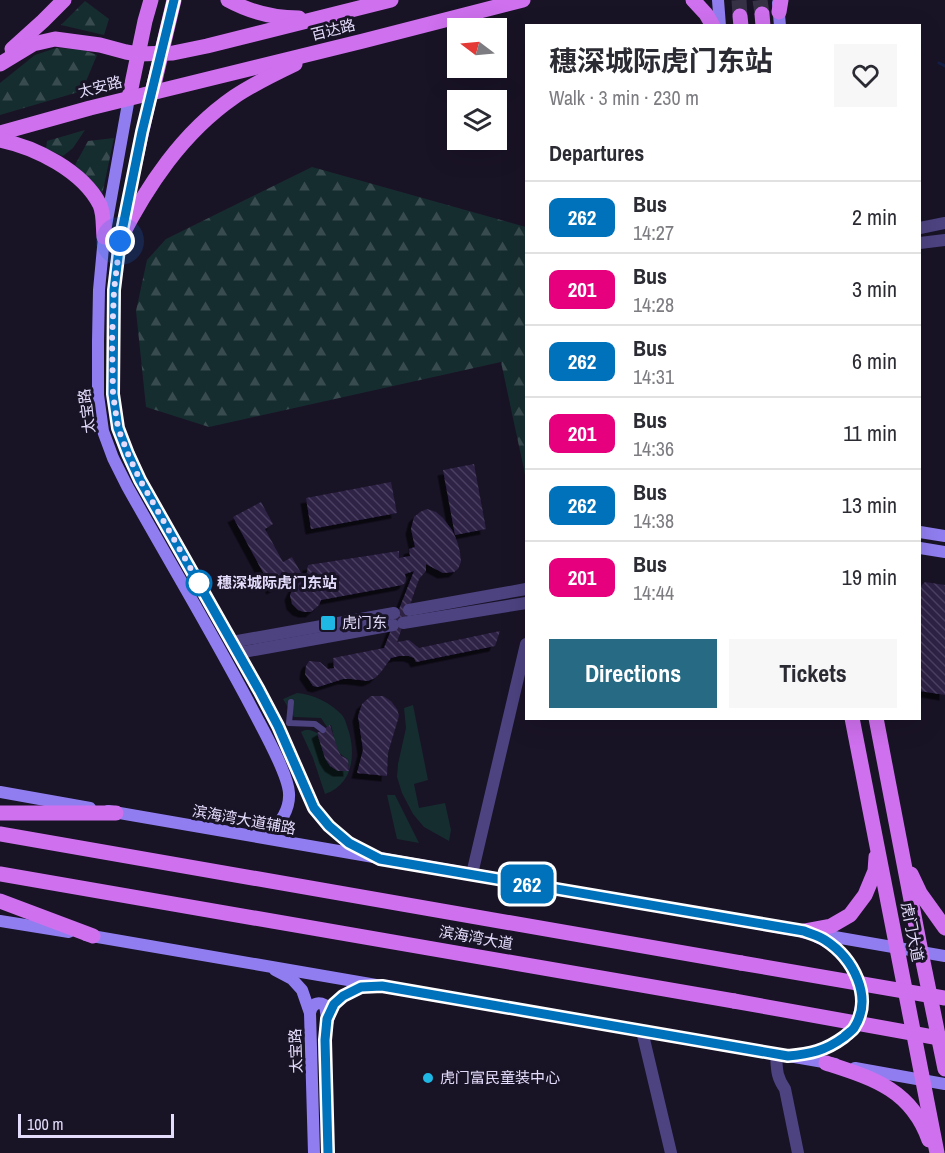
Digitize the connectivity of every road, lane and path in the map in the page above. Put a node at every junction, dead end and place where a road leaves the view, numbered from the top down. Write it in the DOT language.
graph roads {
  1 [pos="64,0"];
  2 [pos="151,0"];
  3 [pos="174,0"];
  4 [pos="228,0"];
  5 [pos="391,0"];
  6 [pos="523,0"];
  7 [pos="693,0"];
  8 [pos="718,0"];
  9 [pos="723,0"];
  10 [pos="317,19"];
  11 [pos="717,21"];
  12 [pos="320,52"];
  13 [pos="138,54"];
  14 [pos="161,54"];
  15 [pos="0,59"];
  16 [pos="0,64"];
  17 [pos="152,93"];
  18 [pos="129,98"];
  19 [pos="0,133"];
  20 [pos="0,140"];
  21 [pos="945,223"];
  22 [pos="921,228"];
  23 [pos="104,237"];
  24 [pos="945,240"];
  25 [pos="120,241"];
  26 [pos="921,243"];
  27 [pos="921,532"];
  28 [pos="945,536"];
  29 [pos="921,548"];
  30 [pos="945,552"];
  31 [pos="525,589"];
  32 [pos="525,603"];
  33 [pos="409,610"];
  34 [pos="235,648"];
  35 [pos="525,648"];
  36 [pos="291,702"];
  37 [pos="852,720"];
  38 [pos="876,720"];
  39 [pos="322,730"];
  40 [pos="0,792"];
  41 [pos="0,813"];
  42 [pos="116,813"];
  43 [pos="0,834"];
  44 [pos="250,837"];
  45 [pos="876,845"];
  46 [pos="902,855"];
  47 [pos="380,859"];
  48 [pos="0,874"];
  49 [pos="472,874"];
  50 [pos="0,900"];
  51 [pos="0,921"];
  52 [pos="945,928"];
  53 [pos="804,931"];
  54 [pos="93,936"];
  55 [pos="897,947"];
  56 [pos="921,952"];
  57 [pos="945,956"];
  58 [pos="269,966"];
  59 [pos="382,986"];
  60 [pos="945,998"];
  61 [pos="310,1013"];
  62 [pos="327,1019"];
  63 [pos="642,1031"];
  64 [pos="945,1039"];
  65 [pos="782,1055"];
  66 [pos="826,1063"];
  67 [pos="945,1069"];
  68 [pos="923,1080"];
  69 [pos="945,1084"];
  70 [pos="314,1153"];
  71 [pos="328,1153"];
  72 [pos="671,1153"];
  73 [pos="798,1153"];
  74 [pos="936,1153"];
  1 -- 15 [label="main road"];
  2 -- 13 [label="main road"];
  3 -- 14 [label="main road"];
  4 -- 10 [label="main road"];
  5 -- 10 [label="main road, 百达路"];
  6 -- 12 [label="main road, 百达路"];
  7 -- 11 [label="main road"];
  8 -- 11 [label="main road"];
  9 -- 11 [label="main road"];
  10 -- 14 [label="main road, 百达路"];
  12 -- 17 [label="main road, 百达路"];
  12 -- 25 [label="main road"];
  13 -- 14 [label="main road, 百达路"];
  13 -- 16 [label="main road, 百达路"];
  13 -- 18 [label="main road"];
  14 -- 17 [label="main road"];
  17 -- 18 [label="main road, 太安路"];
  17 -- 25 [label="main road, 太宝路"];
  18 -- 19 [label="main road, 太安路"];
  18 -- 23 [label="main road, 太宝路"];
  20 -- 23 [label="main road"];
  21 -- 22 [label="street"];
  23 -- 44 [label="main road, 太宝路"];
  24 -- 26 [label="street"];
  25 -- 34 [label="main road, 太宝路"];
  27 -- 28 [label="main road"];
  29 -- 30 [label="main road"];
  31 -- 33 [label="street"];
  32 -- 34 [label="street"];
  34 -- 47 [label="main road, 太宝路"];
  35 -- 49 [label="street"];
  36 -- 39 [label="lane"];
  37 -- 45 [label="main road, 虎门大道"];
  38 -- 46 [label="main road, 虎门大道"];
  40 -- 42 [label="main road, 滨海湾大道辅路"];
  41 -- 42 [label="main road"];
  42 -- 44 [label="main road, 滨海湾大道辅路"];
  43 -- 60 [label="main road, 滨海湾大道, bridge"];
  44 -- 47 [label="main road, 滨海湾大道辅路"];
  45 -- 53 [label="main road"];
  45 -- 55 [label="main road, 虎门大道"];
  46 -- 52 [label="main road"];
  46 -- 56 [label="main road, 虎门大道"];
  47 -- 49 [label="main road, 滨海湾大道辅路"];
  48 -- 64 [label="main road, 滨海湾大道, bridge"];
  49 -- 53 [label="main road, 滨海湾大道辅路"];
  50 -- 54 [label="main road"];
  51 -- 54 [label="main road"];
  53 -- 55 [label="main road, 滨海湾大道辅路"];
  53 -- 65 [label="main road"];
  54 -- 58 [label="main road"];
  55 -- 56 [label="main road, 滨海湾大道辅路"];
  55 -- 68 [label="main road, 虎门大道"];
  56 -- 57 [label="main road, 滨海湾大道辅路"];
  56 -- 67 [label="main road, 虎门大道"];
  58 -- 59 [label="main road"];
  58 -- 61 [label="main road, 太宝路"];
  59 -- 62 [label="main road"];
  59 -- 63 [label="main road"];
  61 -- 62 [label="main road"];
  61 -- 70 [label="main road, 太宝路"];
  62 -- 71 [label="main road, 太宝路"];
  63 -- 65 [label="main road"];
  63 -- 72 [label="street"];
  65 -- 66 [label="main road"];
  65 -- 73 [label="street"];
  66 -- 68 [label="main road"];
  66 -- 74 [label="main road"];
  68 -- 69 [label="main road"];
  68 -- 74 [label="main road, 虎门大道"];
}
